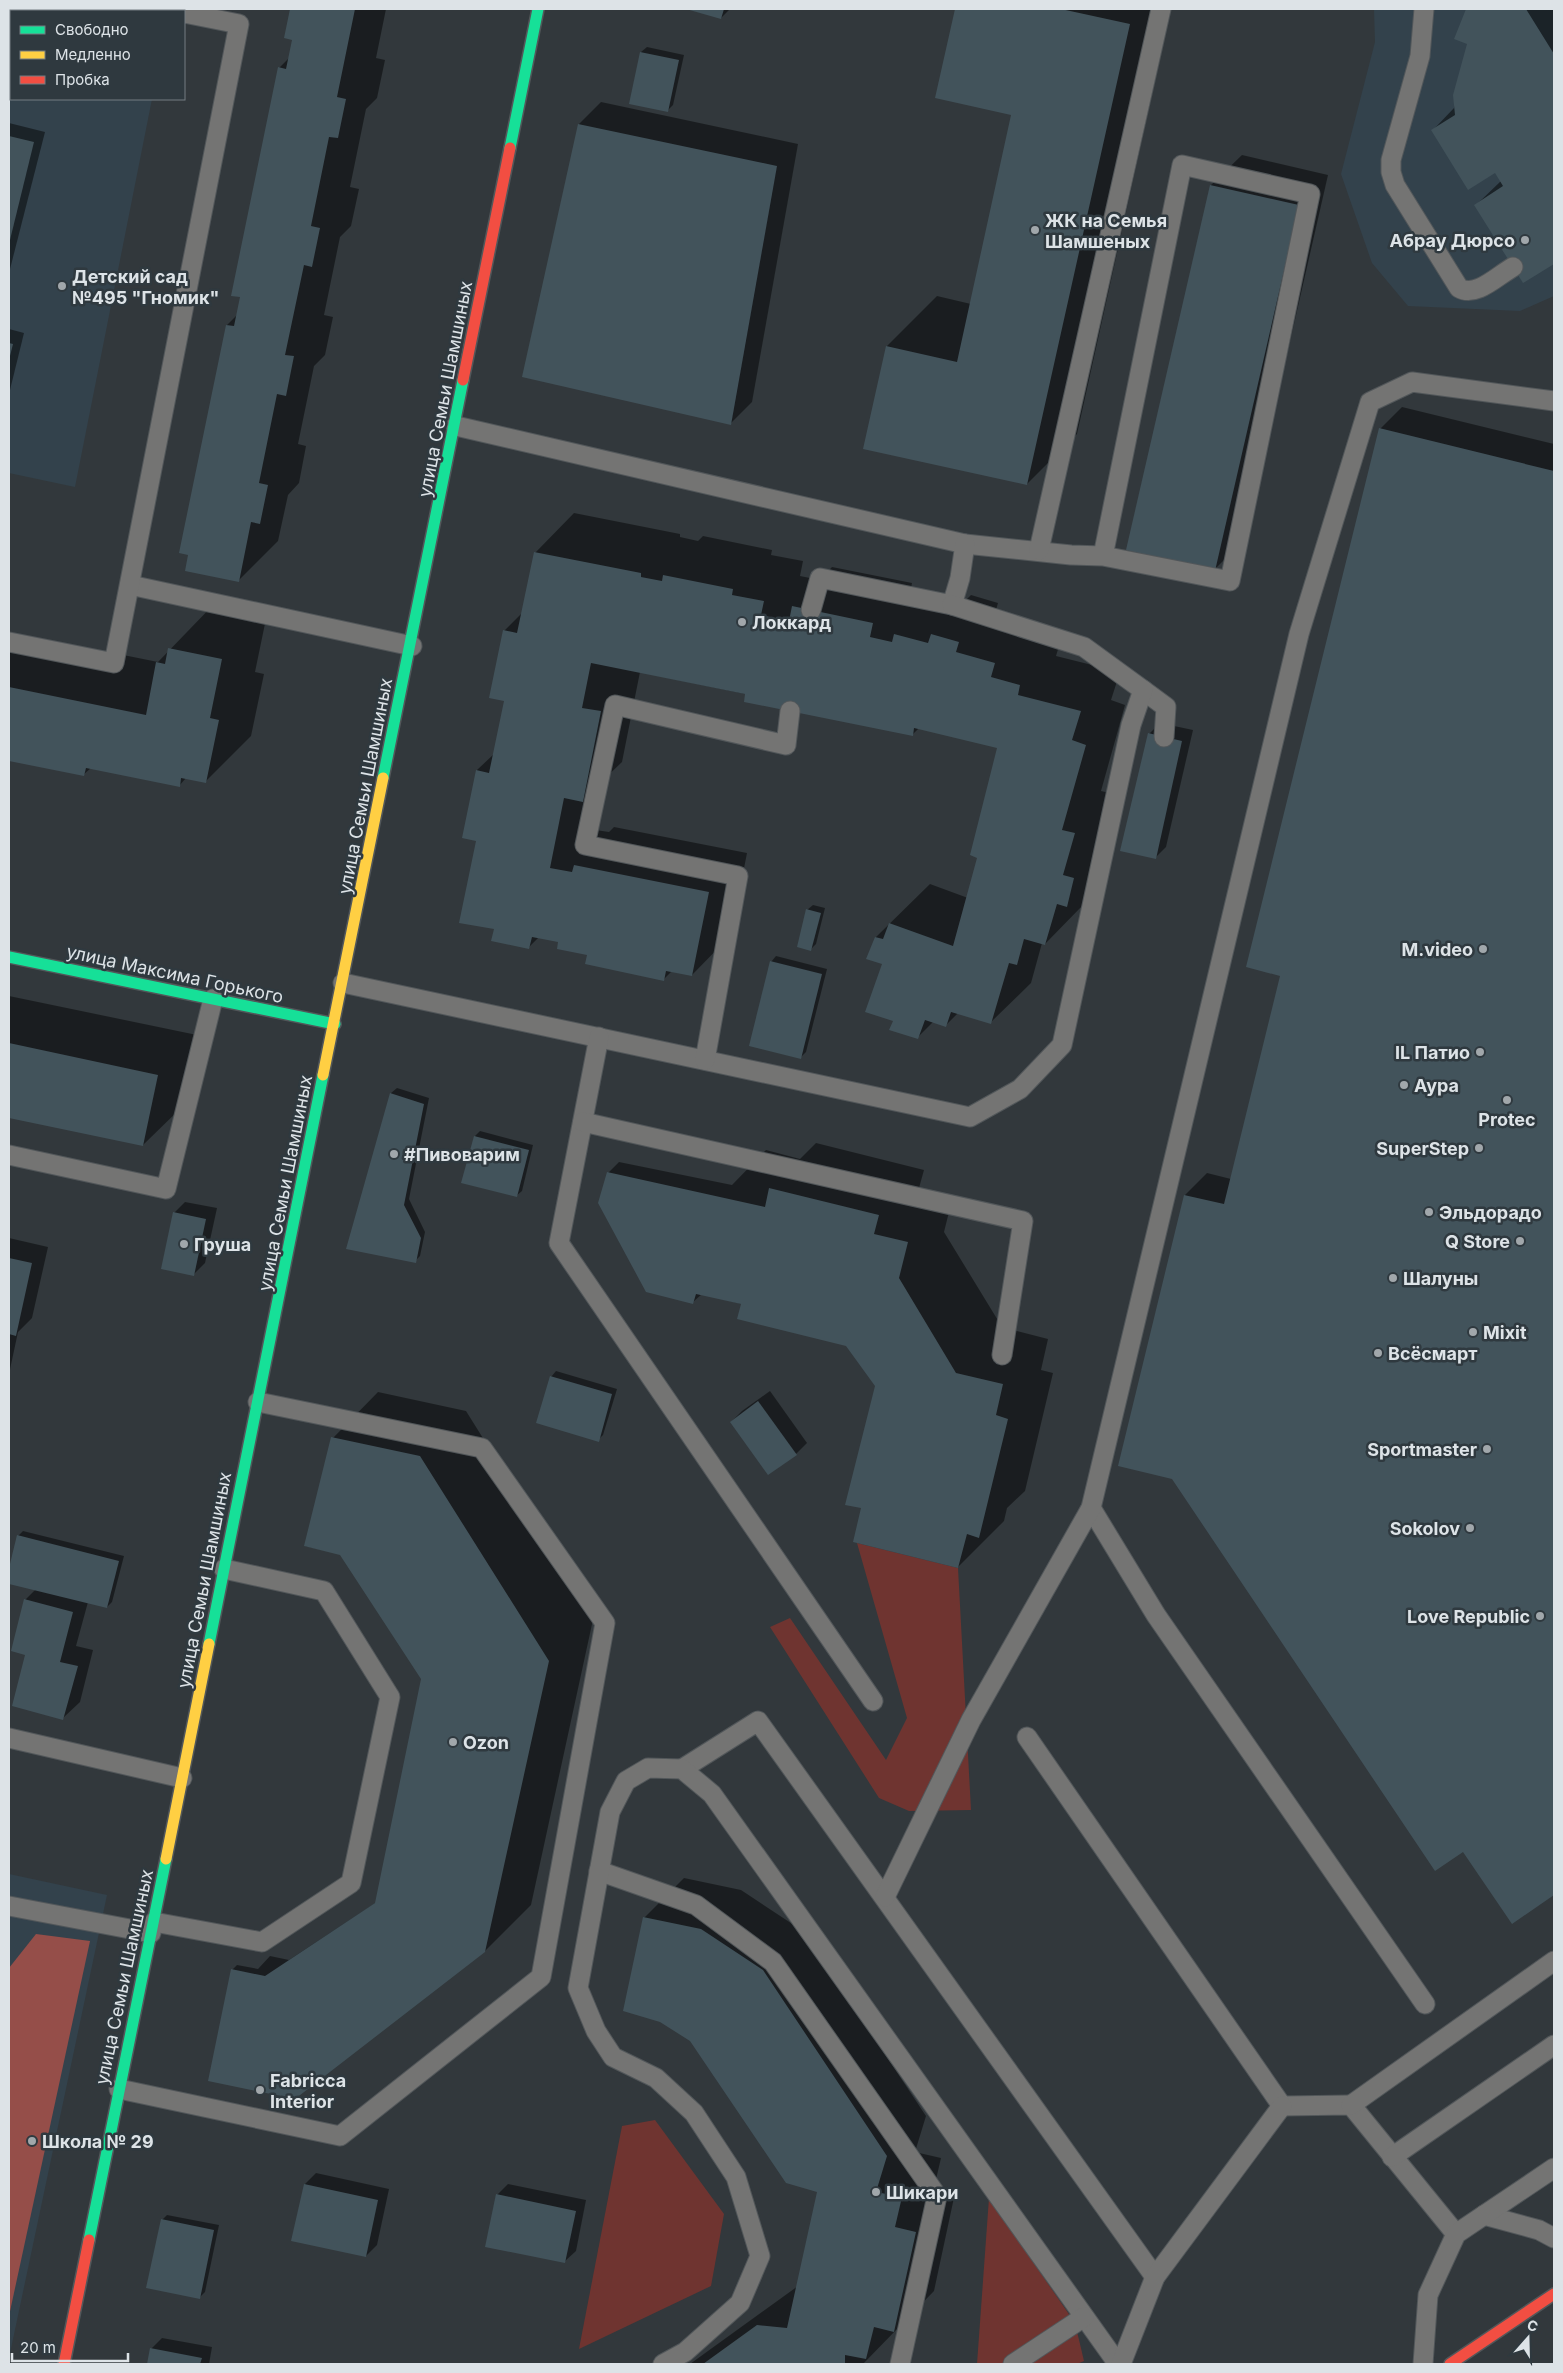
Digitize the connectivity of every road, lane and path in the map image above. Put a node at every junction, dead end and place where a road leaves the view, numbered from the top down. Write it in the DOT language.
graph roads {
  1 [pos="538,9"];
  2 [pos="1160,9"];
  3 [pos="1424,9"];
  4 [pos="185,13"];
  5 [pos="1513,267"];
  6 [pos="1554,401"];
  7 [pos="456,426"];
  8 [pos="965,544"];
  9 [pos="1039,550"];
  10 [pos="1104,556"];
  11 [pos="130,585"];
  12 [pos="952,605"];
  13 [pos="812,610"];
  14 [pos="9,642"];
  15 [pos="412,646"];
  16 [pos="1143,690"];
  17 [pos="790,711"];
  18 [pos="1164,737"];
  19 [pos="9,958"];
  20 [pos="344,982"];
  21 [pos="212,999"];
  22 [pos="335,1024"];
  23 [pos="599,1038"];
  24 [pos="705,1060"];
  25 [pos="582,1122"];
  26 [pos="9,1155"];
  27 [pos="1002,1355"];
  28 [pos="258,1402"];
  29 [pos="1091,1508"];
  30 [pos="224,1569"];
  31 [pos="873,1701"];
  32 [pos="9,1738"];
  33 [pos="1028,1738"];
  34 [pos="682,1769"];
  35 [pos="182,1778"];
  36 [pos="599,1871"];
  37 [pos="885,1897"];
  38 [pos="9,1906"];
  39 [pos="152,1927"];
  40 [pos="1554,1961"];
  41 [pos="1425,2004"];
  42 [pos="1554,2045"];
  43 [pos="119,2089"];
  44 [pos="1351,2105"];
  45 [pos="1282,2106"];
  46 [pos="1392,2157"];
  47 [pos="1554,2168"];
  48 [pos="1484,2216"];
  49 [pos="1456,2234"];
  50 [pos="1554,2238"];
  51 [pos="1155,2278"];
  52 [pos="1554,2294"];
  53 [pos="1084,2317"];
  54 [pos="64,2364"];
  55 [pos="663,2364"];
  56 [pos="900,2364"];
  57 [pos="1013,2364"];
  58 [pos="1119,2364"];
  59 [pos="1423,2364"];
  60 [pos="1450,2364"];
  1 -- 7 [label="main road, улица Семьи Шамшиных"];
  2 -- 9 [label="lane"];
  3 -- 5 [label="lane"];
  4 -- 11 [label="lane"];
  6 -- 29 [label="lane"];
  7 -- 8 [label="lane"];
  7 -- 15 [label="main road, улица Семьи Шамшиных"];
  8 -- 9 [label="lane"];
  8 -- 12 [label="lane"];
  9 -- 10 [label="lane"];
  10 -- 10 [label="lane"];
  11 -- 14 [label="lane"];
  11 -- 15 [label="lane"];
  12 -- 13 [label="lane"];
  12 -- 16 [label="lane"];
  15 -- 20 [label="main road, улица Семьи Шамшиных"];
  16 -- 18 [label="lane"];
  16 -- 24 [label="lane"];
  17 -- 24 [label="lane"];
  19 -- 21 [label="main road, улица Максима Горького"];
  20 -- 22 [label="main road, улица Семьи Шамшиных"];
  20 -- 23 [label="lane"];
  21 -- 22 [label="main road, улица Максима Горького"];
  21 -- 26 [label="lane"];
  22 -- 28 [label="main road, улица Семьи Шамшиных"];
  23 -- 24 [label="lane"];
  23 -- 25 [label="lane"];
  25 -- 27 [label="lane"];
  25 -- 31 [label="lane"];
  28 -- 30 [label="main road, улица Семьи Шамшиных"];
  28 -- 43 [label="lane"];
  29 -- 37 [label="lane"];
  29 -- 41 [label="lane"];
  30 -- 35 [label="main road, улица Семьи Шамшиных"];
  30 -- 39 [label="lane"];
  32 -- 35 [label="lane"];
  33 -- 45 [label="lane"];
  34 -- 36 [label="lane"];
  34 -- 37 [label="lane"];
  34 -- 53 [label="lane"];
  35 -- 39 [label="main road, улица Семьи Шамшиных"];
  36 -- 55 [label="lane"];
  36 -- 56 [label="lane"];
  37 -- 51 [label="lane"];
  38 -- 39 [label="lane"];
  39 -- 43 [label="main road, улица Семьи Шамшиных"];
  40 -- 44 [label="lane"];
  42 -- 46 [label="lane"];
  43 -- 54 [label="main road, улица Семьи Шамшиных"];
  44 -- 45 [label="lane"];
  44 -- 46 [label="lane"];
  45 -- 51 [label="lane"];
  46 -- 49 [label="lane"];
  47 -- 48 [label="lane"];
  48 -- 49 [label="lane"];
  48 -- 50 [label="lane"];
  49 -- 59 [label="lane"];
  51 -- 58 [label="lane"];
  52 -- 60 [label="main road"];
  53 -- 57 [label="lane"];
  53 -- 58 [label="lane"];
}
